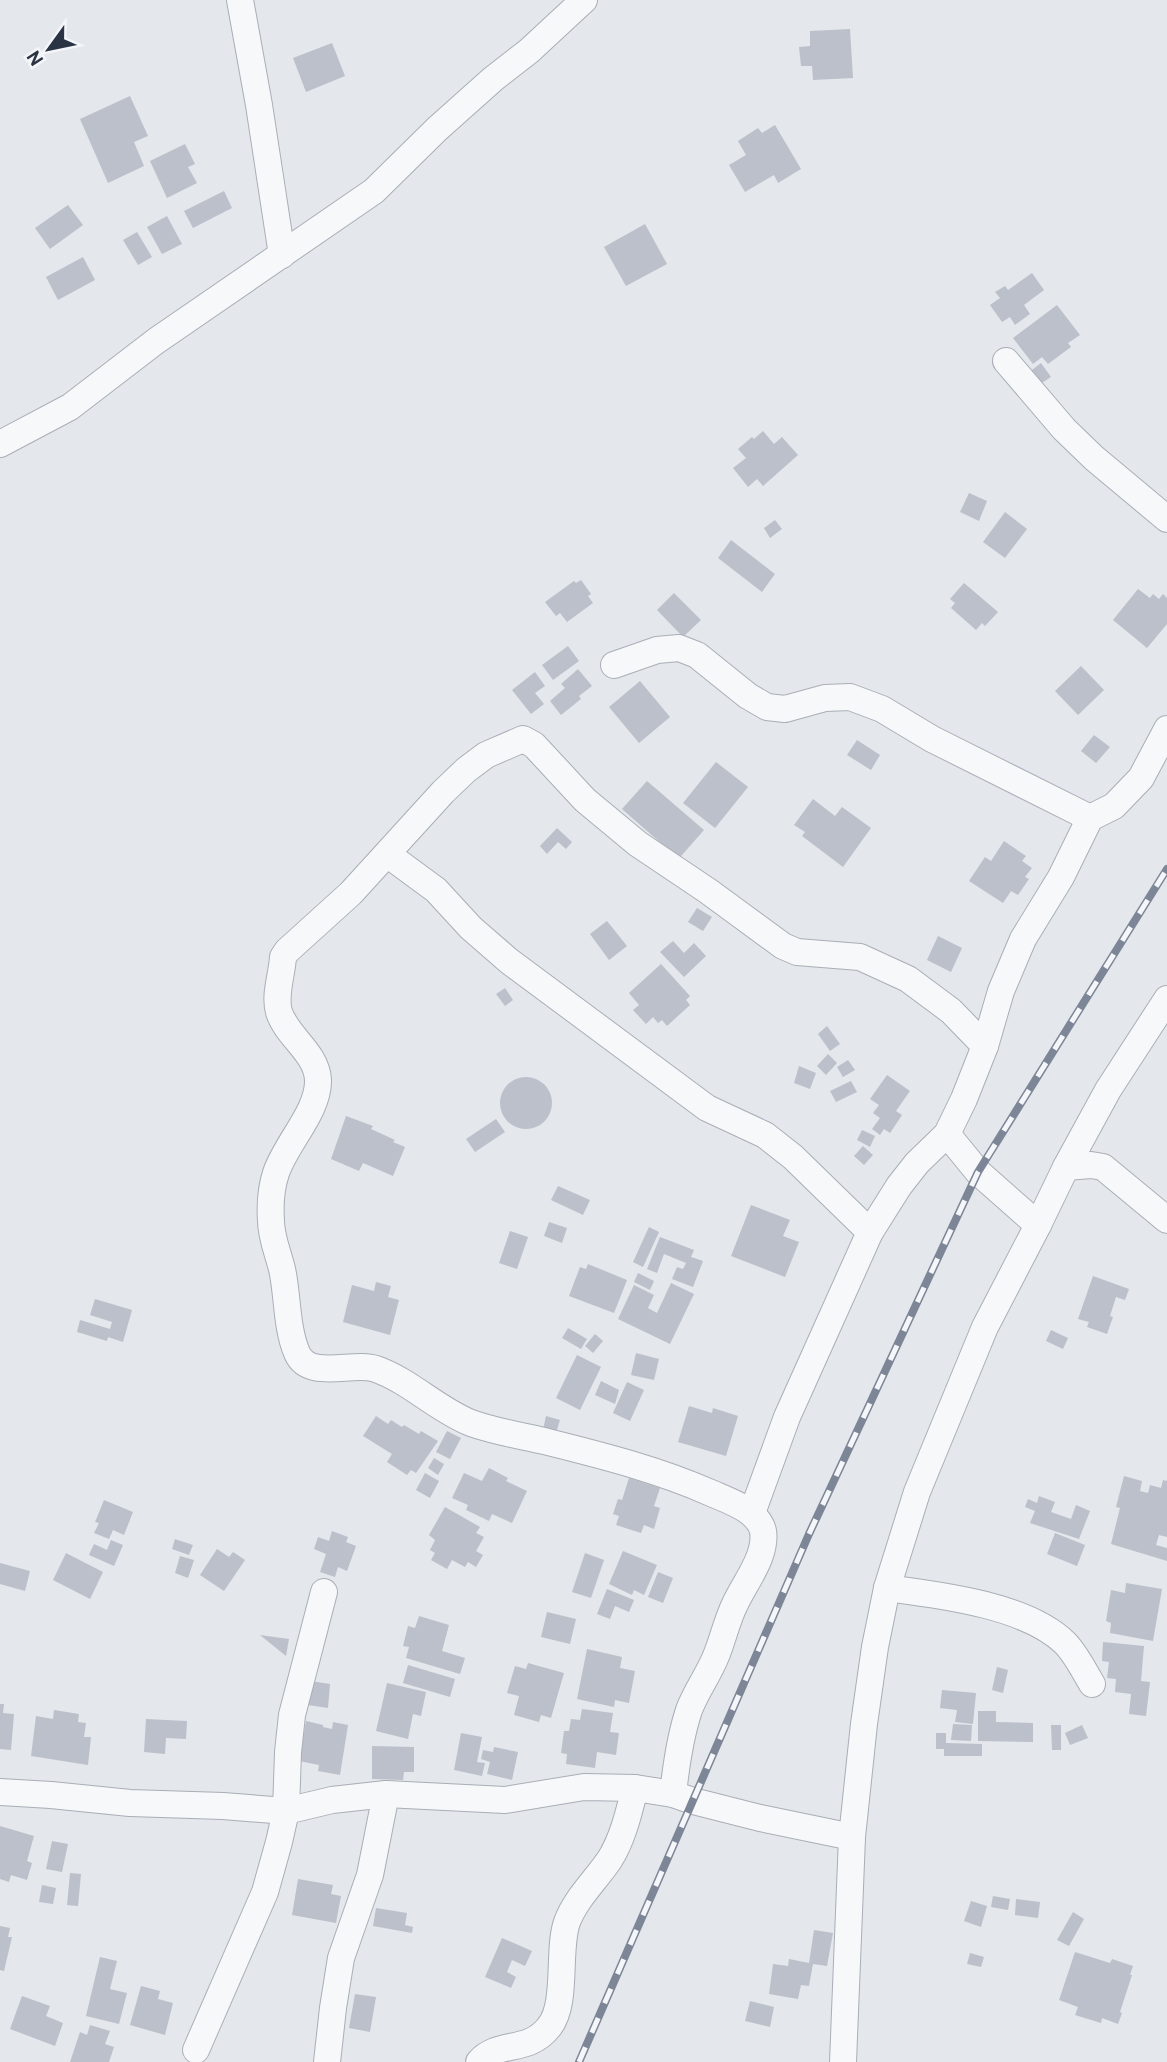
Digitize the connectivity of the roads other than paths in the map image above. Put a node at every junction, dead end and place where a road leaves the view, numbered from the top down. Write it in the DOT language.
graph roads {
  1 [pos="240,0"];
  2 [pos="584,0"];
  3 [pos="282,255"];
  4 [pos="1006,360"];
  5 [pos="0,444"];
  6 [pos="1167,519"];
  7 [pos="614,665"];
  8 [pos="1167,729"];
  9 [pos="1090,818"];
  10 [pos="387,854"];
  11 [pos="1167,999"];
  12 [pos="985,1046"];
  13 [pos="947,1134"];
  14 [pos="1066,1167"];
  15 [pos="1167,1220"];
  16 [pos="1038,1225"];
  17 [pos="870,1232"];
  18 [pos="752,1513"];
  19 [pos="887,1588"];
  20 [pos="324,1592"];
  21 [pos="1091,1684"];
  22 [pos="635,1788"];
  23 [pos="0,1792"];
  24 [pos="386,1794"];
  25 [pos="673,1794"];
  26 [pos="286,1811"];
  27 [pos="852,1837"];
  28 [pos="196,2050"];
  29 [pos="327,2062"];
  30 [pos="479,2062"];
  31 [pos="843,2062"];
  1 -- 3 [label="street"];
  2 -- 3 [label="street"];
  3 -- 5 [label="street"];
  4 -- 6 [label="street"];
  7 -- 9 [label="street"];
  8 -- 9 [label="street"];
  9 -- 12 [label="street"];
  10 -- 12 [label="street"];
  10 -- 17 [label="street"];
  10 -- 18 [label="street"];
  11 -- 14 [label="street"];
  12 -- 13 [label="street"];
  13 -- 16 [label="street"];
  13 -- 17 [label="street"];
  14 -- 15 [label="street"];
  14 -- 16 [label="street"];
  16 -- 19 [label="street"];
  17 -- 18 [label="street"];
  18 -- 25 [label="street"];
  19 -- 21 [label="street"];
  19 -- 27 [label="street"];
  20 -- 26 [label="street"];
  22 -- 24 [label="street"];
  22 -- 25 [label="street"];
  22 -- 30 [label="street"];
  23 -- 26 [label="street"];
  24 -- 26 [label="street"];
  24 -- 29 [label="street"];
  25 -- 27 [label="street"];
  26 -- 28 [label="street"];
  27 -- 31 [label="street"];
}
